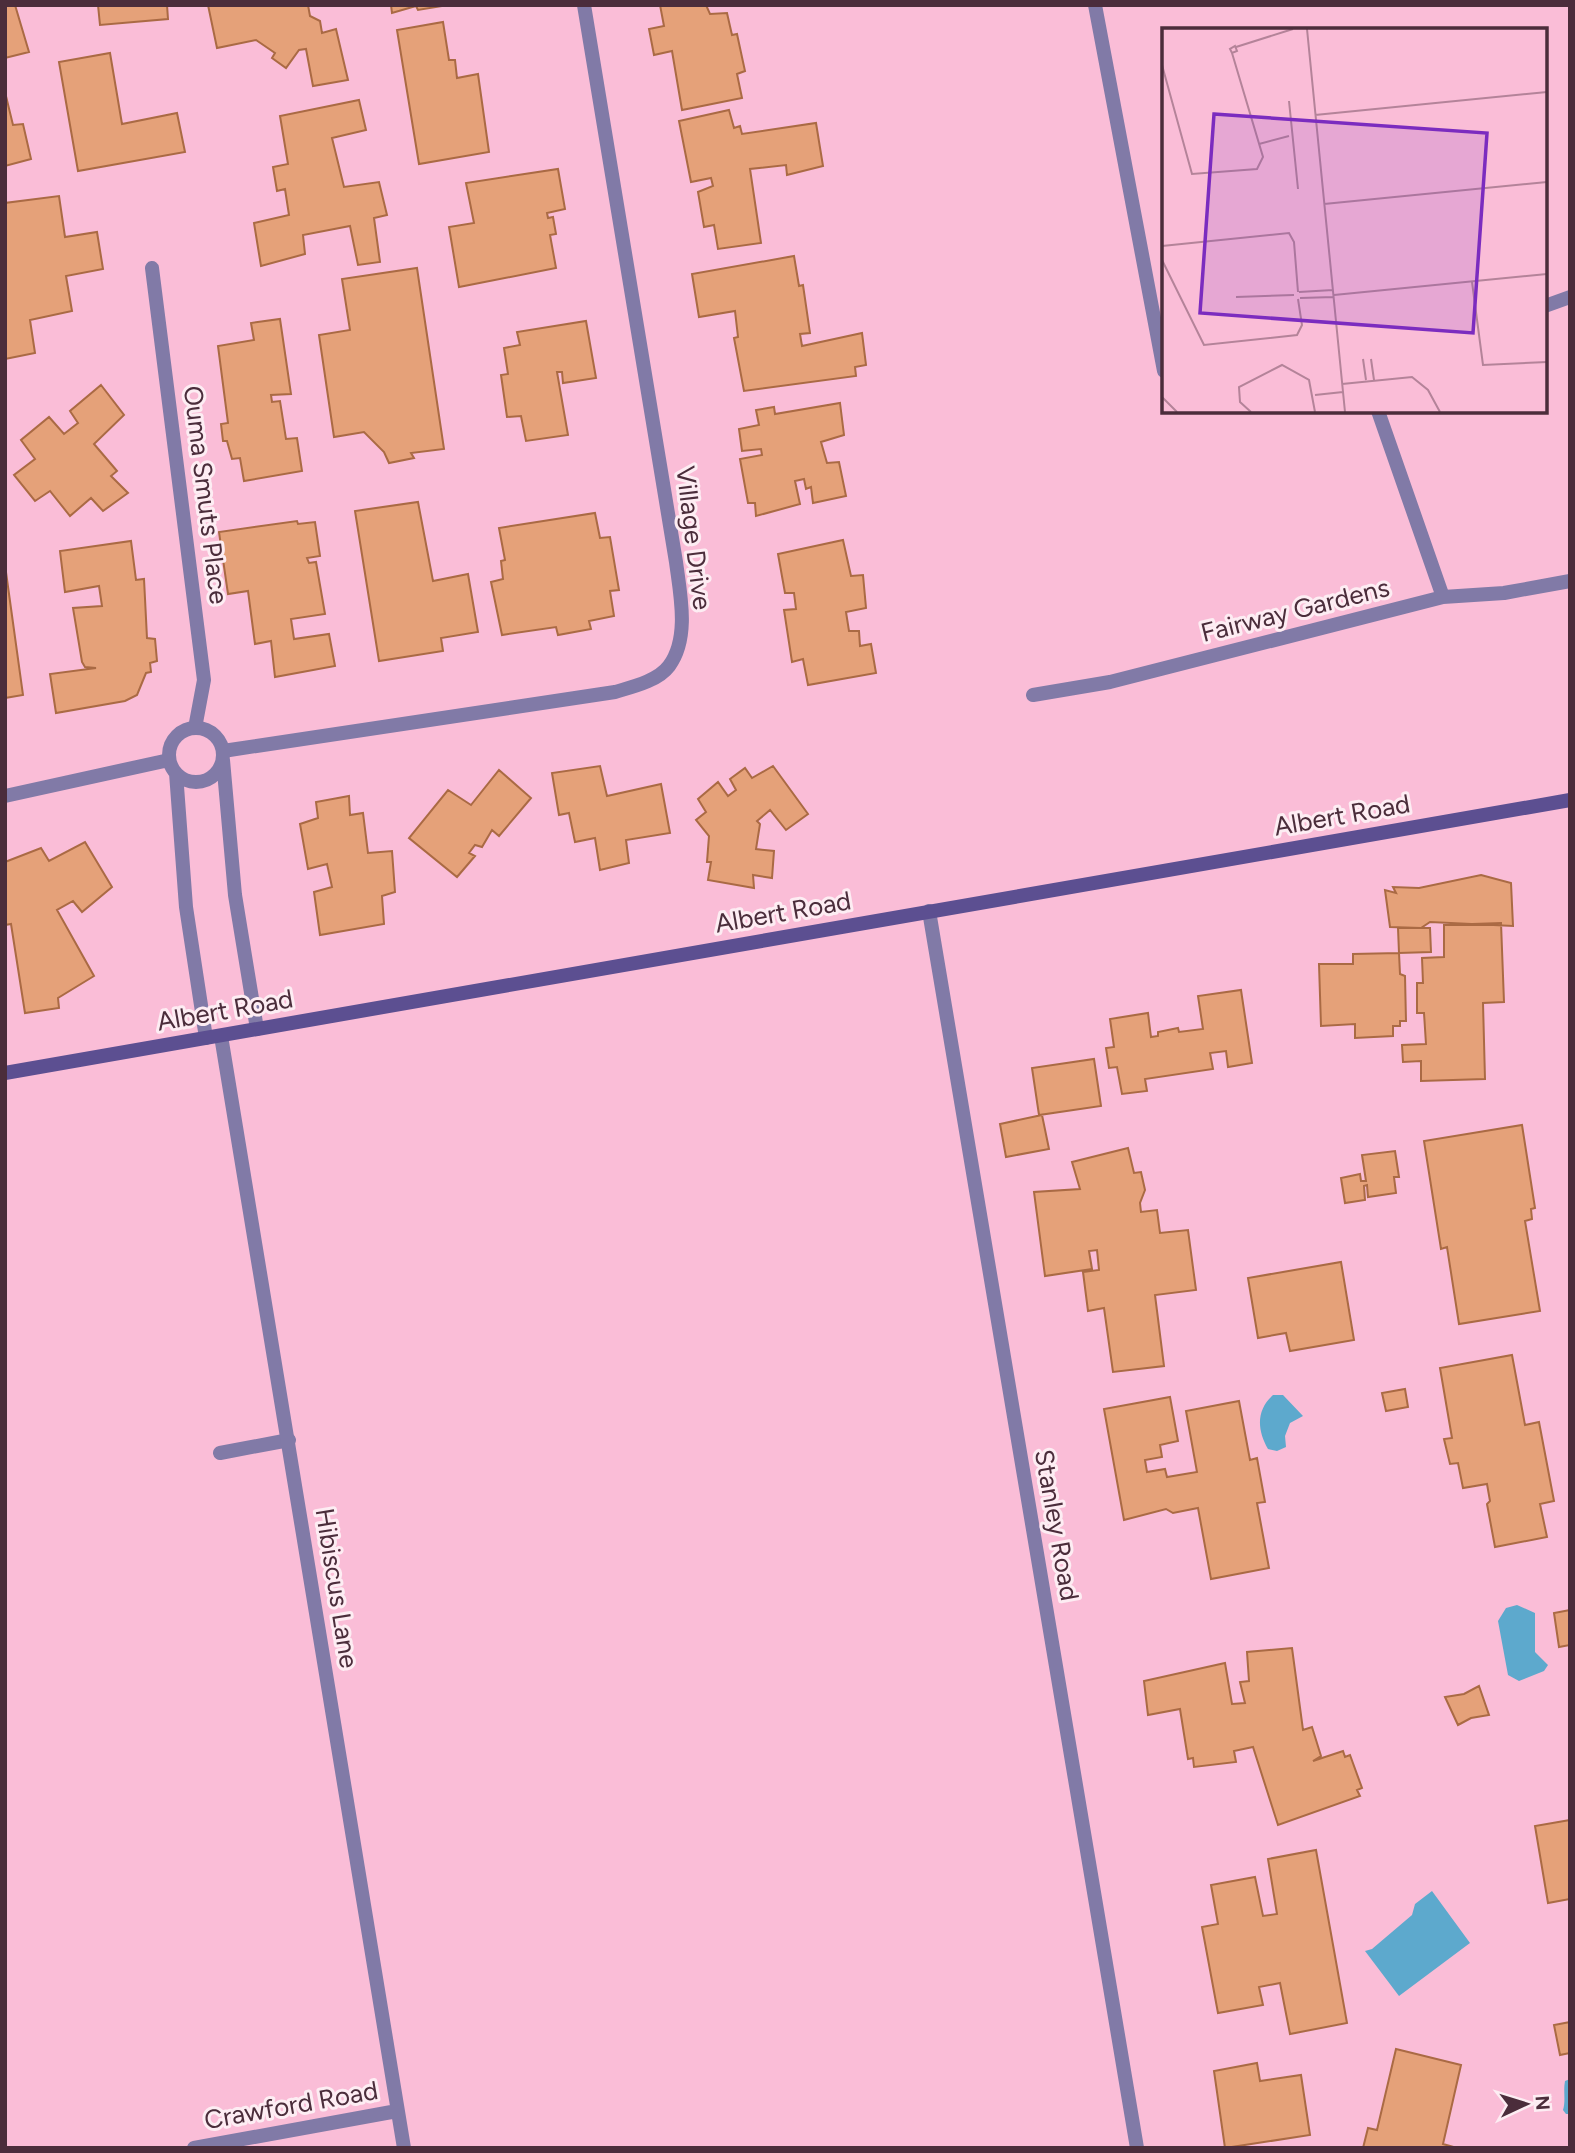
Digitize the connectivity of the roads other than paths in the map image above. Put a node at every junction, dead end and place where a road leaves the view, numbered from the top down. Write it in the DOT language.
graph roads {
  1 [pos="584,5"];
  2 [pos="1095,5"];
  3 [pos="152,268"];
  4 [pos="1570,298"];
  5 [pos="1547,305"];
  6 [pos="1162,360"];
  7 [pos="1379,413"];
  8 [pos="1570,581"];
  9 [pos="1443,597"];
  10 [pos="1033,695"];
  11 [pos="195,728"];
  12 [pos="223,755"];
  13 [pos="172,767"];
  14 [pos="5,796"];
  15 [pos="1570,800"];
  16 [pos="929,911"];
  17 [pos="257,1029"];
  18 [pos="214,1037"];
  19 [pos="5,1073"];
  20 [pos="289,1440"];
  21 [pos="220,1452"];
  22 [pos="397,2111"];
  23 [pos="194,2148"];
  24 [pos="404,2148"];
  25 [pos="1137,2148"];
  1 -- 12 [label="street, Village Drive"];
  2 -- 6 [label="street"];
  3 -- 11 [label="street, Ouma Smuts Place"];
  4 -- 5 [label="street"];
  7 -- 9 [label="street"];
  8 -- 9 [label="street, Fairway Gardens"];
  9 -- 10 [label="street, Fairway Gardens"];
  11 -- 12 [label="street"];
  11 -- 13 [label="street"];
  12 -- 13 [label="street"];
  12 -- 17 [label="street"];
  13 -- 14 [label="street"];
  13 -- 18 [label="street, Hibiscus Lane"];
  15 -- 16 [label="street, Albert Road"];
  16 -- 17 [label="street, Albert Road"];
  16 -- 25 [label="street, Stanley Road"];
  17 -- 18 [label="street, Albert Road"];
  18 -- 19 [label="street, Albert Road"];
  18 -- 20 [label="street, Hibiscus Lane"];
  20 -- 21 [label="street"];
  20 -- 22 [label="street, Hibiscus Lane"];
  22 -- 23 [label="street, Crawford Road"];
  22 -- 24 [label="street, Hibiscus Lane"];
}
